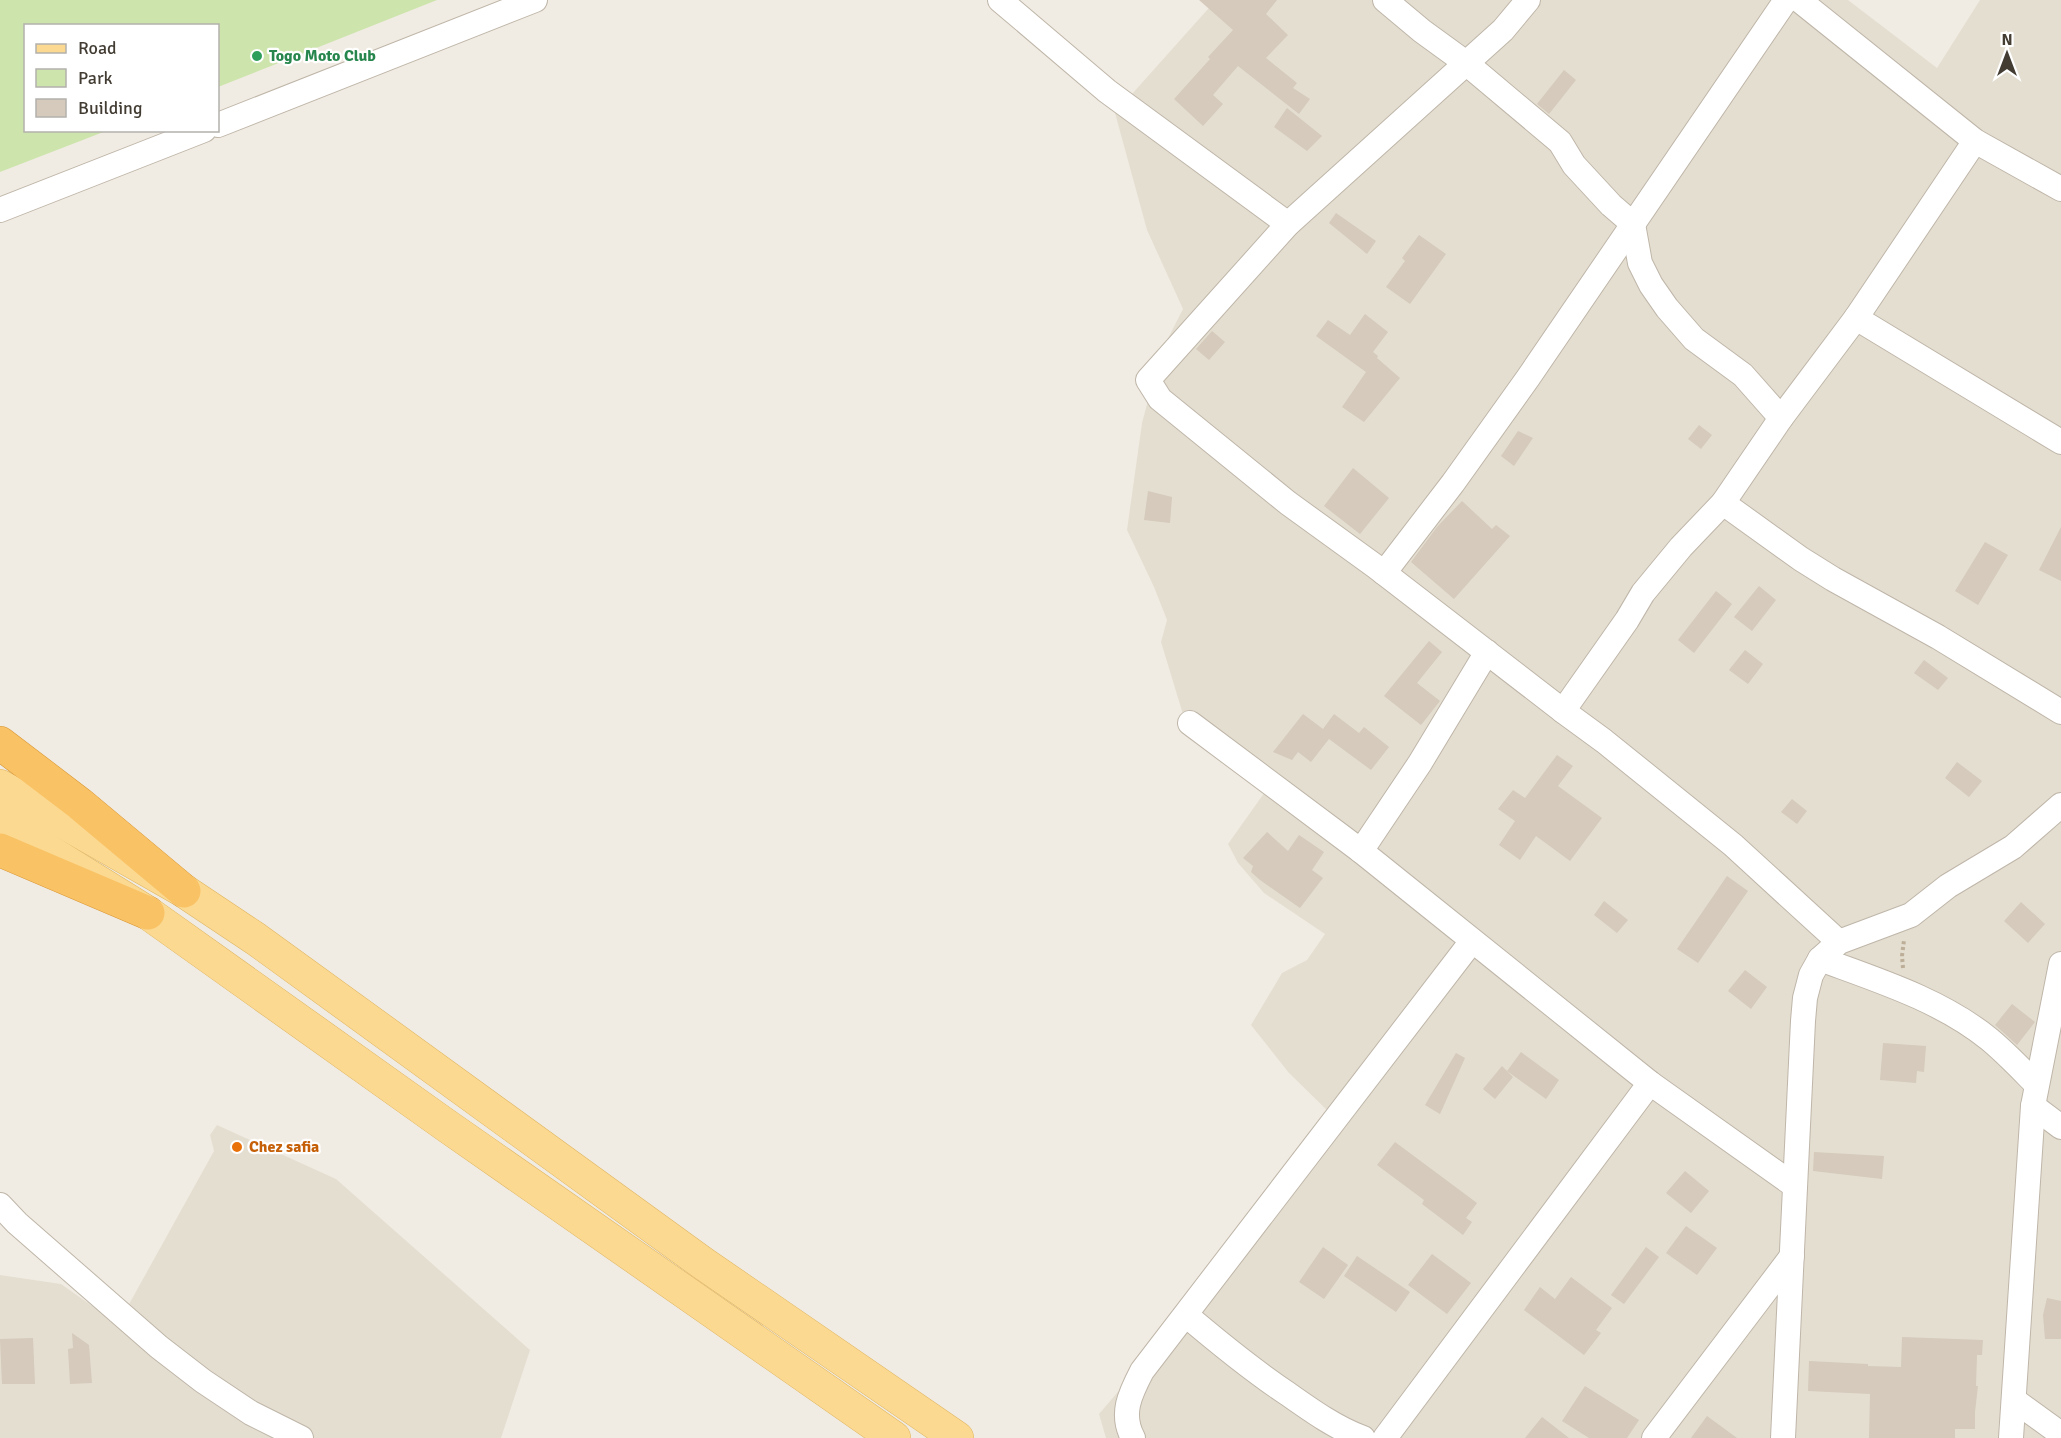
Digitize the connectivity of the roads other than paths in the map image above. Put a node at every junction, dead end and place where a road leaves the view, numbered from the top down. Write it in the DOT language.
graph roads {
  1 [pos="535,0"];
  2 [pos="1000,0"];
  3 [pos="1385,0"];
  4 [pos="1528,0"];
  5 [pos="1786,0"];
  6 [pos="1799,0"];
  7 [pos="1466,63"];
  8 [pos="219,125"];
  9 [pos="199,132"];
  10 [pos="1975,141"];
  11 [pos="2061,189"];
  12 [pos="0,210"];
  13 [pos="1288,224"];
  14 [pos="1633,224"];
  15 [pos="1856,318"];
  16 [pos="1781,418"];
  17 [pos="2061,442"];
  18 [pos="1723,503"];
  19 [pos="1384,573"];
  20 [pos="1487,652"];
  21 [pos="1563,711"];
  22 [pos="2061,711"];
  23 [pos="1190,723"];
  24 [pos="0,743"];
  25 [pos="0,786"];
  26 [pos="2061,805"];
  27 [pos="0,821"];
  28 [pos="0,850"];
  29 [pos="1361,851"];
  30 [pos="184,891"];
  31 [pos="148,913"];
  32 [pos="1472,941"];
  33 [pos="1839,942"];
  34 [pos="1820,959"];
  35 [pos="2061,964"];
  36 [pos="1650,1083"];
  37 [pos="2034,1095"];
  38 [pos="2061,1127"];
  39 [pos="1795,1186"];
  40 [pos="0,1205"];
  41 [pos="1792,1256"];
  42 [pos="1186,1315"];
  43 [pos="2014,1400"];
  44 [pos="2061,1434"];
  45 [pos="301,1438"];
  46 [pos="894,1438"];
  47 [pos="957,1438"];
  48 [pos="1133,1438"];
  49 [pos="1363,1438"];
  50 [pos="1385,1438"];
  51 [pos="1654,1438"];
  52 [pos="1783,1438"];
  53 [pos="2011,1438"];
  1 -- 8 [label="street"];
  2 -- 13 [label="street"];
  3 -- 7 [label="street"];
  4 -- 7 [label="street"];
  5 -- 14 [label="street"];
  6 -- 10 [label="street"];
  7 -- 13 [label="street"];
  7 -- 14 [label="street"];
  9 -- 12 [label="street"];
  10 -- 11 [label="street"];
  10 -- 15 [label="street"];
  13 -- 19 [label="street"];
  14 -- 16 [label="street"];
  14 -- 19 [label="street"];
  15 -- 16 [label="street"];
  15 -- 17 [label="street"];
  16 -- 18 [label="street"];
  18 -- 21 [label="street"];
  18 -- 22 [label="street"];
  19 -- 20 [label="street"];
  20 -- 21 [label="street"];
  20 -- 29 [label="street"];
  21 -- 33 [label="street"];
  23 -- 29 [label="street"];
  24 -- 30 [label="highway"];
  25 -- 30 [label="main road"];
  26 -- 33 [label="street"];
  27 -- 31 [label="main road"];
  28 -- 31 [label="highway"];
  29 -- 32 [label="street"];
  30 -- 47 [label="main road"];
  31 -- 46 [label="main road"];
  32 -- 36 [label="street"];
  32 -- 42 [label="street"];
  33 -- 34 [label="street"];
  34 -- 37 [label="street"];
  34 -- 39 [label="street"];
  35 -- 37 [label="street"];
  36 -- 39 [label="street"];
  36 -- 50 [label="street"];
  37 -- 38 [label="street"];
  37 -- 43 [label="street"];
  39 -- 41 [label="street"];
  40 -- 45 [label="street"];
  41 -- 51 [label="street"];
  41 -- 52 [label="street"];
  42 -- 48 [label="street"];
  42 -- 49 [label="street"];
  43 -- 44 [label="street"];
  43 -- 53 [label="street"];
}
